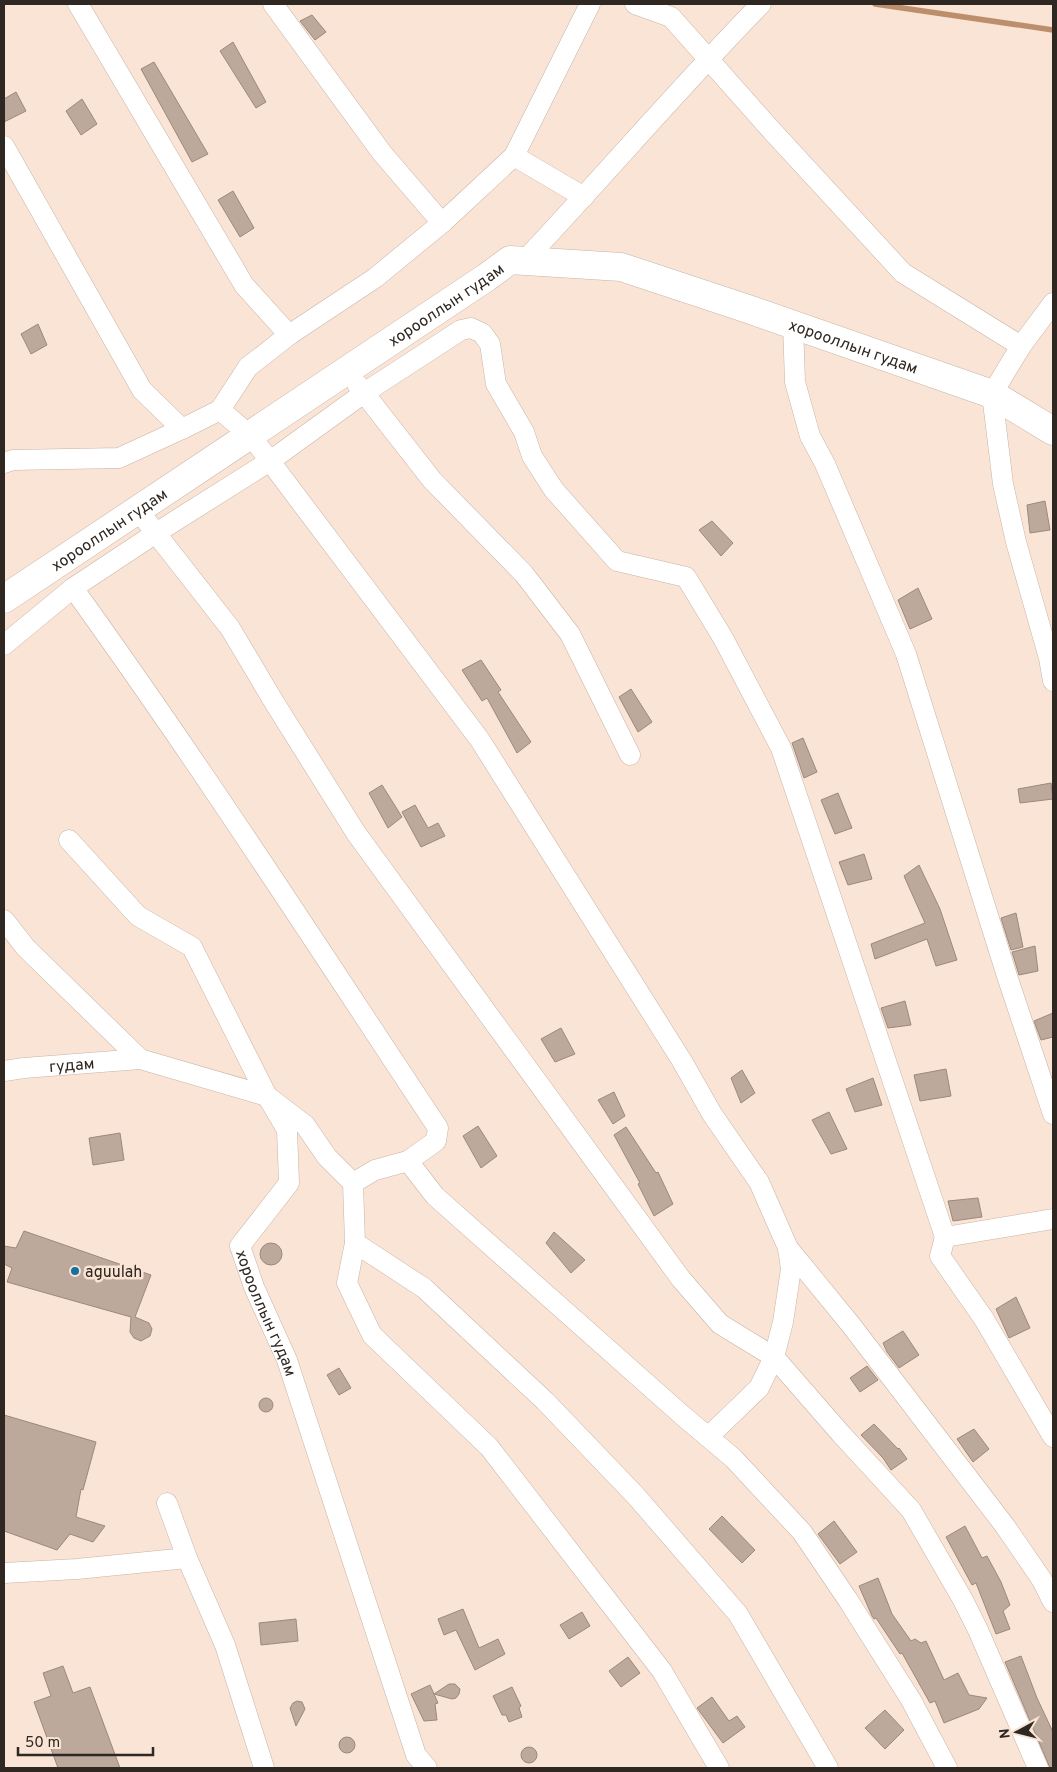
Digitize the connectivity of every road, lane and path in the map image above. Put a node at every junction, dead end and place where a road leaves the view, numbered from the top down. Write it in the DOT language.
graph roads {
  1 [pos="78,4"];
  2 [pos="273,4"];
  3 [pos="590,4"];
  4 [pos="635,4"];
  5 [pos="761,4"];
  6 [pos="708,58"];
  7 [pos="4,146"];
  8 [pos="514,156"];
  9 [pos="584,197"];
  10 [pos="442,223"];
  11 [pos="524,261"];
  12 [pos="1053,303"];
  13 [pos="792,324"];
  14 [pos="289,335"];
  15 [pos="1021,346"];
  16 [pos="347,370"];
  17 [pos="364,393"];
  18 [pos="992,394"];
  19 [pos="220,410"];
  20 [pos="182,429"];
  21 [pos="1053,431"];
  22 [pos="251,436"];
  23 [pos="7,456"];
  24 [pos="270,461"];
  25 [pos="137,509"];
  26 [pos="156,533"];
  27 [pos="73,588"];
  28 [pos="4,599"];
  29 [pos="4,644"];
  30 [pos="1053,681"];
  31 [pos="630,755"];
  32 [pos="69,840"];
  33 [pos="4,920"];
  34 [pos="140,1059"];
  35 [pos="4,1071"];
  36 [pos="267,1096"];
  37 [pos="1053,1114"];
  38 [pos="408,1161"];
  39 [pos="353,1183"];
  40 [pos="1053,1219"];
  41 [pos="945,1238"];
  42 [pos="355,1243"];
  43 [pos="788,1248"];
  44 [pos="774,1357"];
  45 [pos="708,1436"];
  46 [pos="1053,1437"];
  47 [pos="167,1503"];
  48 [pos="187,1558"];
  49 [pos="4,1574"];
  50 [pos="1053,1602"];
  51 [pos="264,1768"];
  52 [pos="427,1768"];
  53 [pos="719,1768"];
  54 [pos="828,1768"];
  55 [pos="947,1768"];
  56 [pos="1038,1768"];
  1 -- 14 [label="street"];
  2 -- 10 [label="street"];
  3 -- 8 [label="street"];
  4 -- 6 [label="street"];
  5 -- 6 [label="street"];
  6 -- 9 [label="street"];
  6 -- 15 [label="street"];
  7 -- 20 [label="street"];
  8 -- 9 [label="street"];
  8 -- 10 [label="street"];
  9 -- 11 [label="street"];
  10 -- 14 [label="street"];
  11 -- 13 [label="main road, хорооллын гудам"];
  11 -- 16 [label="main road, хорооллын гудам"];
  12 -- 15 [label="street"];
  13 -- 18 [label="main road, хорооллын гудам"];
  13 -- 37 [label="street"];
  14 -- 19 [label="street"];
  15 -- 18 [label="street"];
  16 -- 17 [label="street"];
  16 -- 22 [label="main road, хорооллын гудам"];
  17 -- 24 [label="street"];
  17 -- 31 [label="street"];
  17 -- 41 [label="street"];
  18 -- 21 [label="main road, хорооллын гудам"];
  18 -- 30 [label="street"];
  19 -- 20 [label="street"];
  19 -- 22 [label="street"];
  20 -- 23 [label="street"];
  22 -- 24 [label="street"];
  22 -- 25 [label="main road, хорооллын гудам"];
  24 -- 26 [label="street"];
  24 -- 43 [label="street"];
  25 -- 26 [label="street"];
  25 -- 28 [label="main road, хорооллын гудам"];
  26 -- 27 [label="street"];
  26 -- 44 [label="street"];
  27 -- 29 [label="street"];
  27 -- 38 [label="street"];
  32 -- 36 [label="street, хорооллын гудам"];
  33 -- 34 [label="street"];
  34 -- 35 [label="street, гудам"];
  34 -- 36 [label="street"];
  36 -- 39 [label="street"];
  36 -- 52 [label="street, хорооллын гудам"];
  38 -- 39 [label="street"];
  38 -- 45 [label="street"];
  39 -- 42 [label="street"];
  40 -- 41 [label="street"];
  41 -- 46 [label="street"];
  42 -- 53 [label="street"];
  42 -- 54 [label="street"];
  43 -- 44 [label="street"];
  43 -- 50 [label="street"];
  44 -- 45 [label="street"];
  44 -- 56 [label="street"];
  45 -- 55 [label="street"];
  47 -- 48 [label="street"];
  48 -- 49 [label="street"];
  48 -- 51 [label="street"];
}
